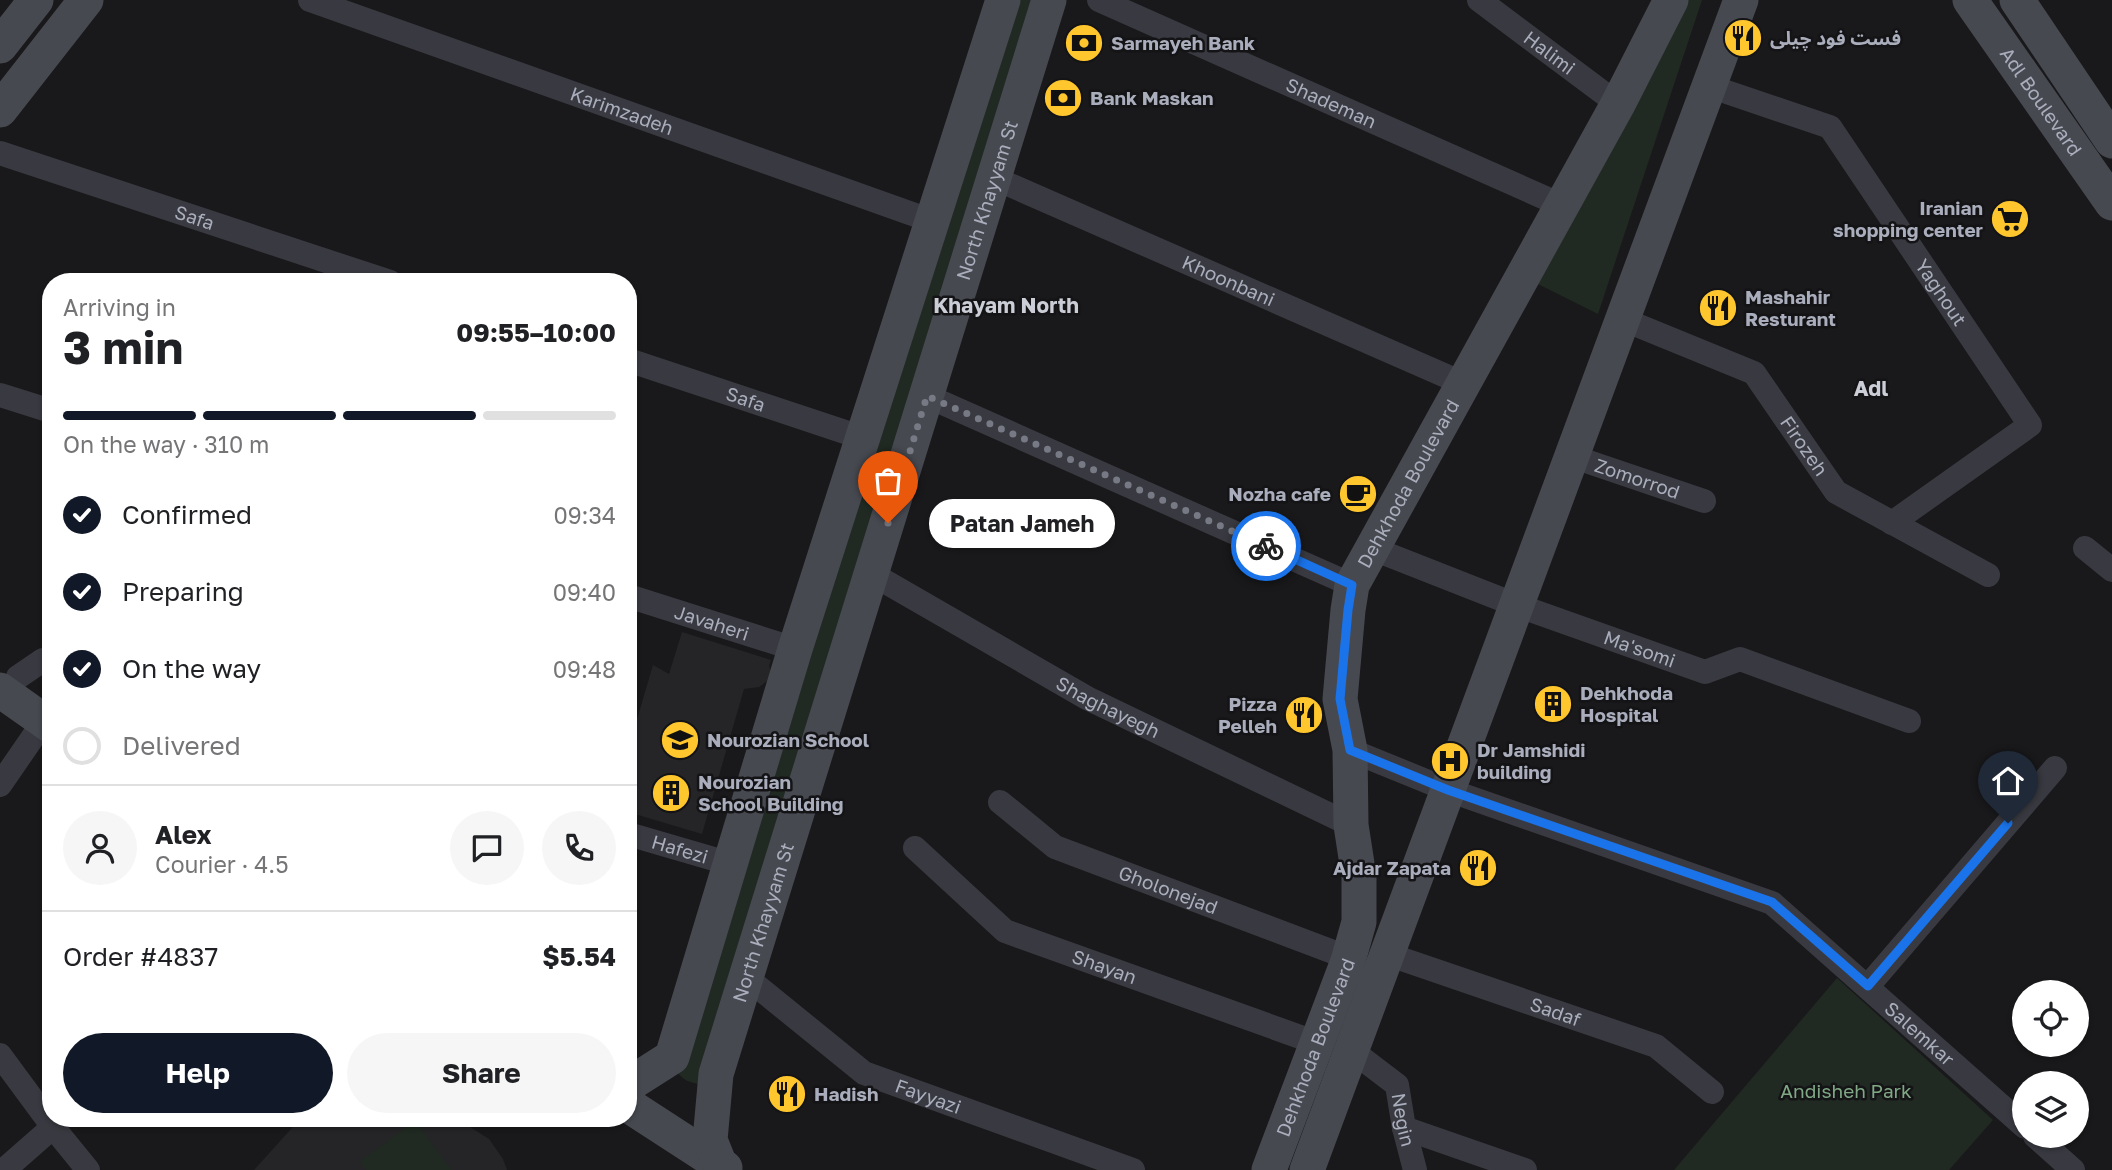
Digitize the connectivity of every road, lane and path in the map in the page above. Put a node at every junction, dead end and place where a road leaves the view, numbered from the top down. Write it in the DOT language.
graph roads {
  1 [pos="310,0"];
  2 [pos="1003,0"];
  3 [pos="1049,0"];
  4 [pos="1099,0"];
  5 [pos="1479,0"];
  6 [pos="1671,0"];
  7 [pos="1732,0"];
  8 [pos="1741,0"];
  9 [pos="1970,0"];
  10 [pos="2017,0"];
  11 [pos="38,19"];
  12 [pos="1721,52"];
  13 [pos="1709,86"];
  14 [pos="1618,104"];
  15 [pos="0,110"];
  16 [pos="2112,141"];
  17 [pos="0,153"];
  18 [pos="994,178"];
  19 [pos="2112,203"];
  20 [pos="1561,205"];
  21 [pos="932,221"];
  22 [pos="363,273"];
  23 [pos="1622,319"];
  24 [pos="637,363"];
  25 [pos="1462,383"];
  26 [pos="0,395"];
  27 [pos="927,396"];
  28 [pos="42,408"];
  29 [pos="863,438"];
  30 [pos="1572,456"];
  31 [pos="1704,501"];
  32 [pos="1892,523"];
  33 [pos="1371,548"];
  34 [pos="2085,548"];
  35 [pos="2112,570"];
  36 [pos="872,574"];
  37 [pos="1988,575"];
  38 [pos="1352,585"];
  39 [pos="637,599"];
  40 [pos="1516,605"];
  41 [pos="795,649"];
  42 [pos="42,660"];
  43 [pos="6,677"];
  44 [pos="42,710"];
  45 [pos="1909,721"];
  46 [pos="42,725"];
  47 [pos="1350,750"];
  48 [pos="2055,768"];
  49 [pos="0,785"];
  50 [pos="1448,790"];
  51 [pos="1000,802"];
  52 [pos="1351,825"];
  53 [pos="637,837"];
  54 [pos="915,848"];
  55 [pos="731,864"];
  56 [pos="1387,954"];
  57 [pos="1349,958"];
  58 [pos="747,978"];
  59 [pos="1868,986"];
  60 [pos="1317,1043"];
  61 [pos="1352,1049"];
  62 [pos="0,1055"];
  63 [pos="672,1057"];
  64 [pos="716,1074"];
  65 [pos="637,1078"];
  66 [pos="1712,1092"];
  67 [pos="42,1112"];
  68 [pos="637,1112"];
  69 [pos="2012,1115"];
  70 [pos="53,1127"];
  71 [pos="627,1127"];
  72 [pos="1404,1128"];
  73 [pos="2048,1148"];
  74 [pos="712,1168"];
  75 [pos="4,1170"];
  76 [pos="88,1170"];
  77 [pos="1133,1170"];
  78 [pos="1269,1170"];
  79 [pos="1307,1170"];
  80 [pos="1415,1170"];
  81 [pos="1525,1170"];
  82 [pos="2073,1170"];
  1 -- 21 [label="street, Karimzadeh"];
  2 -- 21 [label="main road"];
  3 -- 18 [label="main road, North Khayyam St"];
  4 -- 20 [label="street, Shademan"];
  5 -- 14 [label="street, Halimi"];
  6 -- 14 [label="main road, Dehkhoda Boulevard"];
  7 -- 12 [label="main road"];
  8 -- 12 [label="main road, Dehkhoda Boulevard"];
  9 -- 19 [label="main road, Adl Boulevard"];
  10 -- 16 [label="main road, Adl Boulevard"];
  11 -- 15 [label="main road"];
  12 -- 13 [label="main road, Dehkhoda Boulevard"];
  13 -- 23 [label="main road, Dehkhoda Boulevard"];
  13 -- 32 [label="street, Yaghout"];
  14 -- 20 [label="main road, Dehkhoda Boulevard"];
  17 -- 22 [label="street, Safa"];
  18 -- 25 [label="street, Khoonbani"];
  18 -- 27 [label="main road, North Khayyam St"];
  20 -- 25 [label="main road, Dehkhoda Boulevard"];
  21 -- 29 [label="main road"];
  23 -- 30 [label="main road, Dehkhoda Boulevard"];
  23 -- 32 [label="street, Firozeh"];
  24 -- 29 [label="street, Safa"];
  25 -- 33 [label="main road, Dehkhoda Boulevard"];
  26 -- 28 [label="street"];
  27 -- 36 [label="main road, North Khayyam St"];
  27 -- 38 [label="street"];
  29 -- 41 [label="main road"];
  30 -- 31 [label="street, Zomorrod"];
  30 -- 40 [label="main road, Dehkhoda Boulevard"];
  32 -- 37 [label="street, Firozeh"];
  33 -- 38 [label="main road, Dehkhoda Boulevard"];
  33 -- 40 [label="street, Ma'somi"];
  34 -- 35 [label="street"];
  36 -- 52 [label="street, Shaghayegh"];
  36 -- 58 [label="main road, North Khayyam St"];
  38 -- 47 [label="main road, Dehkhoda Boulevard"];
  39 -- 41 [label="street, Javaheri"];
  40 -- 45 [label="street, Ma'somi"];
  40 -- 50 [label="main road, Dehkhoda Boulevard"];
  41 -- 55 [label="main road"];
  42 -- 43 [label="street"];
  43 -- 44 [label="main road"];
  46 -- 49 [label="street"];
  47 -- 50 [label="street, Salemkar"];
  47 -- 52 [label="main road, Dehkhoda Boulevard"];
  48 -- 59 [label="street"];
  50 -- 56 [label="main road, Dehkhoda Boulevard"];
  50 -- 59 [label="street, Salemkar"];
  51 -- 57 [label="street, Gholonejad"];
  52 -- 57 [label="main road, Dehkhoda Boulevard"];
  53 -- 55 [label="street, Hafezi"];
  54 -- 60 [label="street, Shayan"];
  55 -- 63 [label="main road"];
  56 -- 61 [label="main road, Dehkhoda Boulevard"];
  56 -- 66 [label="street, Sadaf"];
  57 -- 60 [label="main road, Dehkhoda Boulevard"];
  58 -- 64 [label="main road, North Khayyam St"];
  58 -- 77 [label="street, Fayyazi"];
  59 -- 69 [label="street, Salemkar"];
  60 -- 78 [label="main road, Dehkhoda Boulevard"];
  61 -- 72 [label="street, Negin"];
  61 -- 79 [label="main road, Dehkhoda Boulevard"];
  62 -- 67 [label="street"];
  63 -- 64 [label="main road"];
  63 -- 65 [label="main road"];
  64 -- 74 [label="main road, North Khayyam St"];
  68 -- 74 [label="main road"];
  70 -- 75 [label="street"];
  70 -- 76 [label="street"];
  71 -- 74 [label="main road"];
  72 -- 80 [label="street, Negin"];
  72 -- 81 [label="street"];
  73 -- 82 [label="street"];
}
